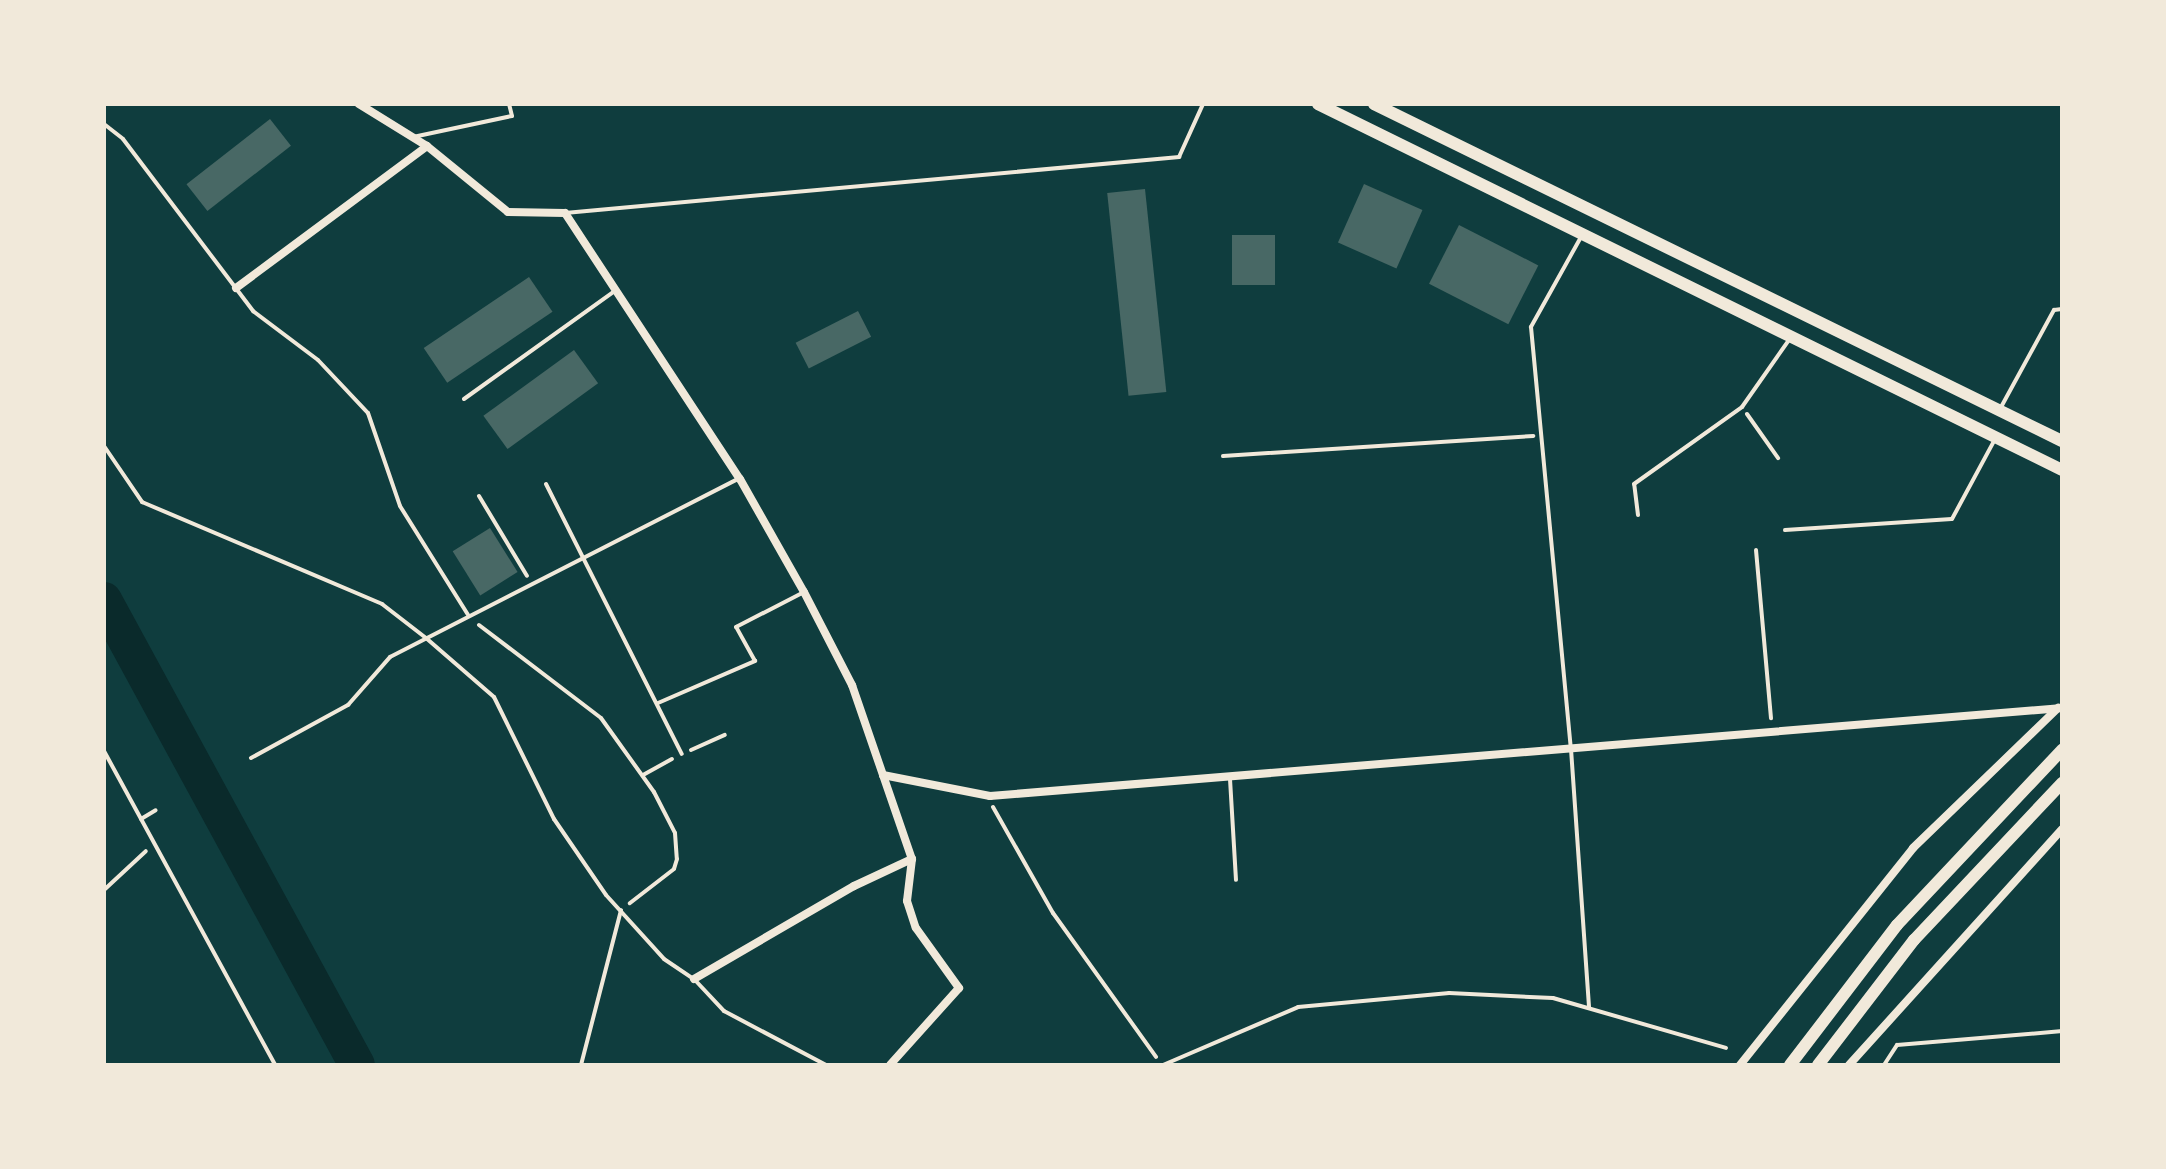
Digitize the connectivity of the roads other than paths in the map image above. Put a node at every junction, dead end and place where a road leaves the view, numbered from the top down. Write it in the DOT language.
graph roads {
  1 [pos="359,104"];
  2 [pos="509,104"];
  3 [pos="1203,104"];
  4 [pos="1318,104"];
  5 [pos="1374,104"];
  6 [pos="104,124"];
  7 [pos="410,138"];
  8 [pos="427,146"];
  9 [pos="565,213"];
  10 [pos="1582,234"];
  11 [pos="236,288"];
  12 [pos="616,290"];
  13 [pos="2062,309"];
  14 [pos="1790,338"];
  15 [pos="464,399"];
  16 [pos="1999,410"];
  17 [pos="1995,438"];
  18 [pos="2062,441"];
  19 [pos="104,446"];
  20 [pos="2062,470"];
  21 [pos="740,479"];
  22 [pos="546,484"];
  23 [pos="1638,515"];
  24 [pos="1785,530"];
  25 [pos="584,558"];
  26 [pos="804,592"];
  27 [pos="468,615"];
  28 [pos="426,638"];
  29 [pos="658,703"];
  30 [pos="2061,707"];
  31 [pos="1571,749"];
  32 [pos="2062,750"];
  33 [pos="104,751"];
  34 [pos="682,754"];
  35 [pos="251,758"];
  36 [pos="883,775"];
  37 [pos="1230,776"];
  38 [pos="2062,783"];
  39 [pos="156,810"];
  40 [pos="141,819"];
  41 [pos="2062,829"];
  42 [pos="912,859"];
  43 [pos="1236,880"];
  44 [pos="621,910"];
  45 [pos="694,979"];
  46 [pos="1589,1007"];
  47 [pos="2062,1031"];
  48 [pos="1726,1048"];
  49 [pos="275,1065"];
  50 [pos="581,1065"];
  51 [pos="826,1065"];
  52 [pos="890,1065"];
  53 [pos="1163,1065"];
  54 [pos="1740,1065"];
  55 [pos="1790,1065"];
  56 [pos="1818,1065"];
  57 [pos="1849,1065"];
  58 [pos="1884,1065"];
  1 -- 7 [label="street"];
  2 -- 7 [label="lane"];
  3 -- 9 [label="lane"];
  4 -- 10 [label="main road"];
  5 -- 16 [label="main road"];
  6 -- 11 [label="lane"];
  7 -- 8 [label="street"];
  8 -- 9 [label="street"];
  8 -- 11 [label="street"];
  9 -- 12 [label="street"];
  10 -- 14 [label="main road"];
  10 -- 31 [label="lane"];
  11 -- 27 [label="lane"];
  12 -- 15 [label="lane"];
  12 -- 21 [label="street"];
  13 -- 16 [label="lane"];
  14 -- 17 [label="main road"];
  14 -- 23 [label="lane"];
  16 -- 18 [label="main road"];
  17 -- 20 [label="main road"];
  17 -- 24 [label="lane"];
  19 -- 28 [label="lane"];
  21 -- 25 [label="lane"];
  21 -- 26 [label="street"];
  22 -- 25 [label="lane"];
  25 -- 27 [label="lane"];
  25 -- 29 [label="lane"];
  26 -- 29 [label="lane"];
  26 -- 36 [label="street"];
  27 -- 28 [label="lane"];
  28 -- 35 [label="lane"];
  28 -- 44 [label="lane"];
  29 -- 34 [label="lane"];
  30 -- 31 [label="street"];
  30 -- 54 [label="street"];
  31 -- 37 [label="street"];
  31 -- 46 [label="lane"];
  32 -- 55 [label="main road"];
  33 -- 40 [label="lane"];
  36 -- 37 [label="street"];
  36 -- 42 [label="street"];
  37 -- 43 [label="lane"];
  38 -- 56 [label="main road"];
  39 -- 40 [label="lane"];
  40 -- 49 [label="lane"];
  41 -- 57 [label="street"];
  42 -- 45 [label="street"];
  42 -- 52 [label="street"];
  44 -- 45 [label="lane"];
  44 -- 50 [label="lane"];
  45 -- 51 [label="lane"];
  46 -- 48 [label="lane"];
  46 -- 53 [label="lane"];
  47 -- 58 [label="lane"];
}
